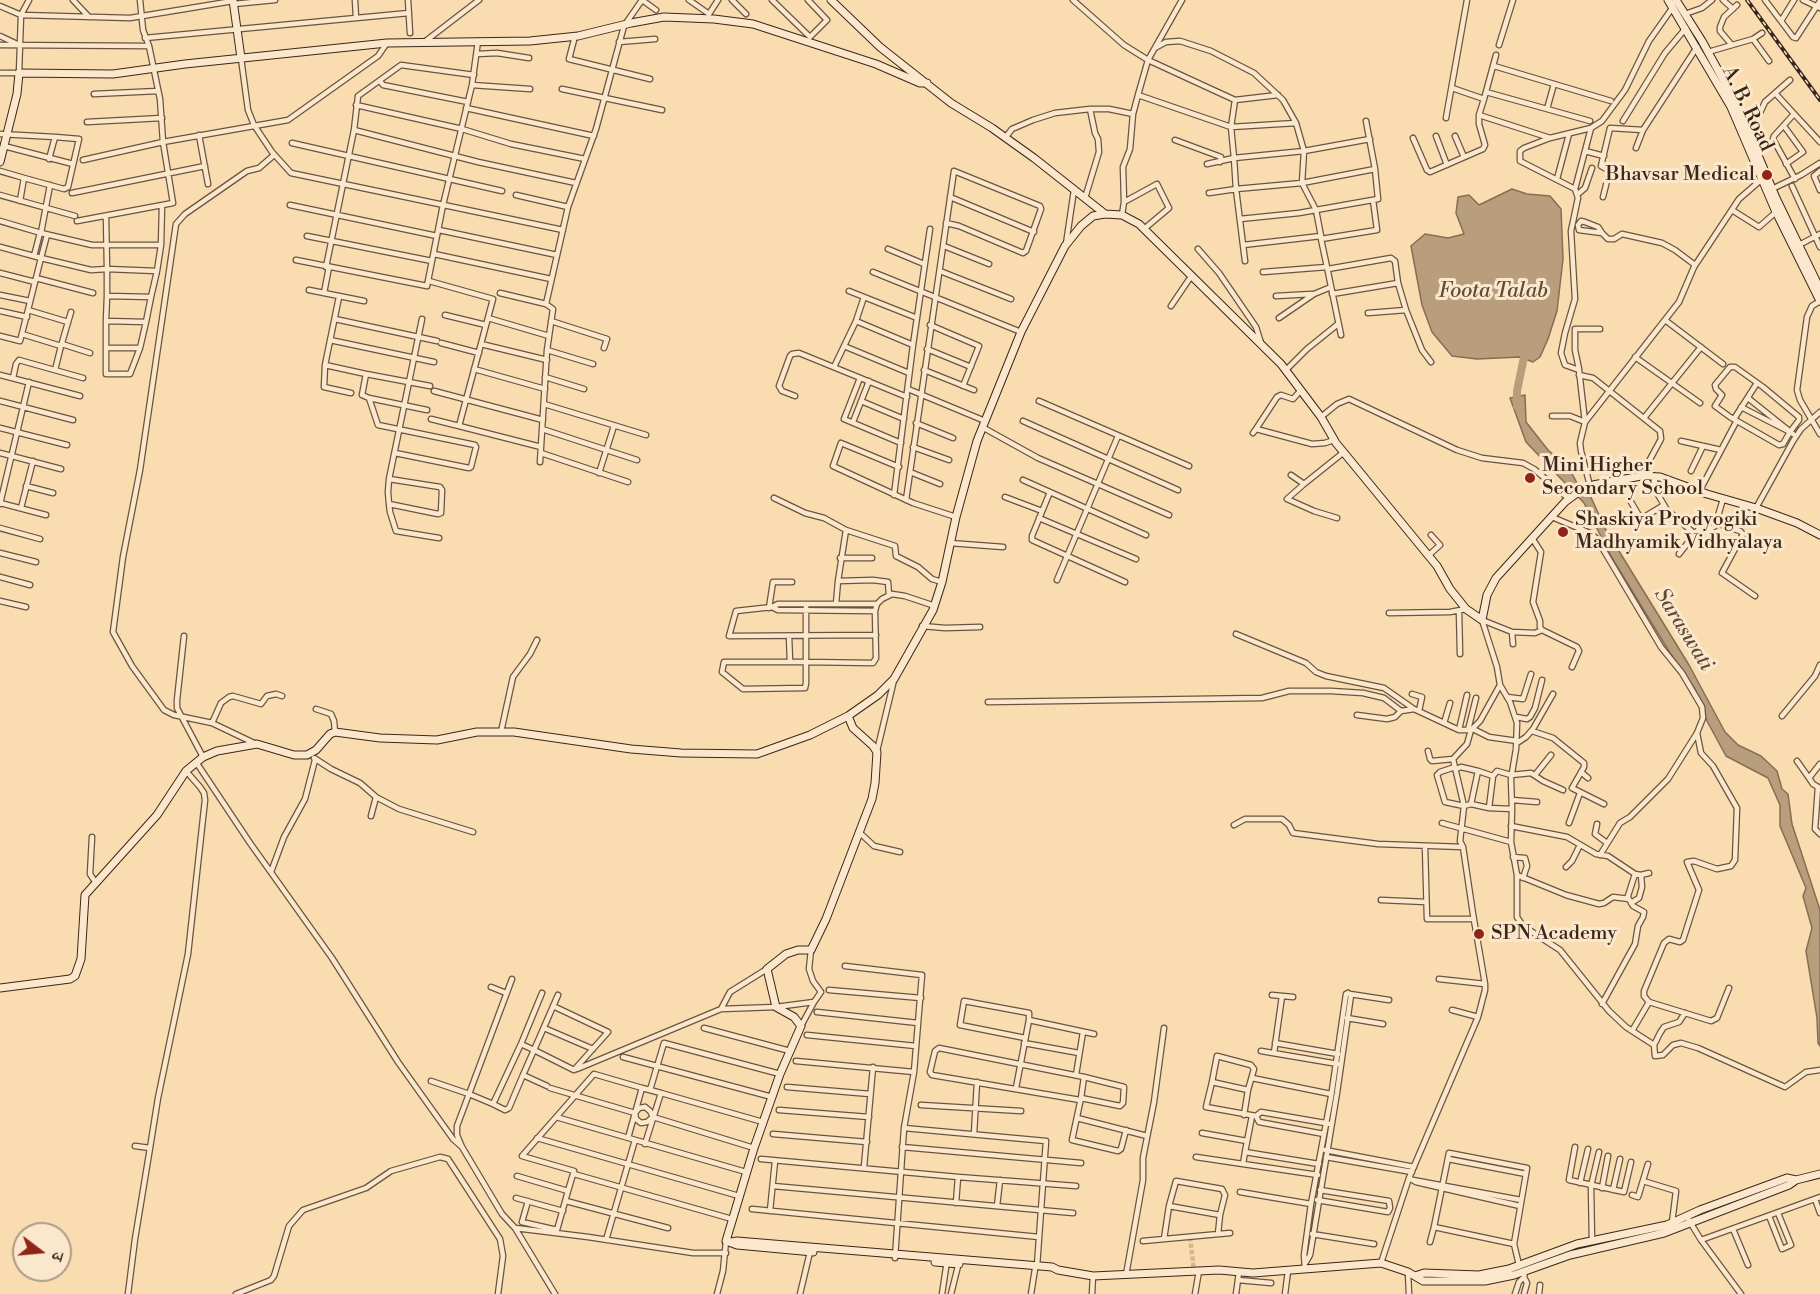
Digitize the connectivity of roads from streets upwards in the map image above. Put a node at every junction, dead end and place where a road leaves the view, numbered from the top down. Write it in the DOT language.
graph roads {
  1 [pos="28,0"];
  2 [pos="73,0"];
  3 [pos="140,0"];
  4 [pos="275,0"];
  5 [pos="355,0"];
  6 [pos="408,0"];
  7 [pos="479,0"];
  8 [pos="642,0"];
  9 [pos="689,0"];
  10 [pos="718,0"];
  11 [pos="732,0"];
  12 [pos="772,0"];
  13 [pos="808,0"];
  14 [pos="831,0"];
  15 [pos="1072,0"];
  16 [pos="1182,0"];
  17 [pos="1467,0"];
  18 [pos="1513,0"];
  19 [pos="1712,0"];
  20 [pos="1723,0"];
  21 [pos="1765,0"];
  22 [pos="1794,0"];
  23 [pos="1803,0"];
  24 [pos="233,2"];
  25 [pos="1672,2"];
  26 [pos="1737,5"];
  27 [pos="1819,5"];
  28 [pos="0,6"];
  29 [pos="1733,9"];
  30 [pos="656,10"];
  31 [pos="409,13"];
  32 [pos="746,14"];
  33 [pos="1685,14"];
  34 [pos="21,15"];
  35 [pos="143,16"];
  36 [pos="89,17"];
  37 [pos="356,18"];
  38 [pos="1781,21"];
  39 [pos="624,26"];
  40 [pos="1686,28"];
  41 [pos="237,29"];
  42 [pos="410,33"];
  43 [pos="1762,33"];
  44 [pos="0,36"];
  45 [pos="575,36"];
  46 [pos="145,38"];
  47 [pos="655,39"];
  48 [pos="1753,39"];
  49 [pos="478,41"];
  50 [pos="620,42"];
  51 [pos="387,44"];
  52 [pos="418,44"];
  53 [pos="1731,44"];
  54 [pos="0,45"];
  55 [pos="1499,45"];
  56 [pos="20,46"];
  57 [pos="149,46"];
  58 [pos="1697,47"];
  59 [pos="1155,48"];
  60 [pos="1708,52"];
  61 [pos="477,54"];
  62 [pos="1496,55"];
  63 [pos="241,58"];
  64 [pos="529,58"];
  65 [pos="1148,60"];
  66 [pos="1769,61"];
  67 [pos="1494,66"];
  68 [pos="154,69"];
  69 [pos="612,71"];
  70 [pos="0,73"];
  71 [pos="19,73"];
  72 [pos="474,75"];
  73 [pos="650,79"];
  74 [pos="1790,80"];
  75 [pos="380,81"];
  76 [pos="927,83"];
  77 [pos="1554,84"];
  78 [pos="472,85"];
  79 [pos="530,88"];
  80 [pos="1452,88"];
  81 [pos="562,89"];
  82 [pos="158,91"];
  83 [pos="1486,92"];
  84 [pos="1776,93"];
  85 [pos="94,94"];
  86 [pos="1278,94"];
  87 [pos="1138,95"];
  88 [pos="604,98"];
  89 [pos="1484,99"];
  90 [pos="1235,100"];
  91 [pos="1611,101"];
  92 [pos="356,105"];
  93 [pos="467,105"];
  94 [pos="1090,109"];
  95 [pos="1547,109"];
  96 [pos="662,110"];
  97 [pos="1133,114"];
  98 [pos="1794,114"];
  99 [pos="1479,115"];
  100 [pos="162,118"];
  101 [pos="1446,118"];
  102 [pos="1366,121"];
  103 [pos="1590,121"];
  104 [pos="1623,121"];
  105 [pos="87,122"];
  106 [pos="1296,123"];
  107 [pos="254,125"];
  108 [pos="1745,125"];
  109 [pos="1784,126"];
  110 [pos="1231,127"];
  111 [pos="1591,128"];
  112 [pos="462,129"];
  113 [pos="354,130"];
  114 [pos="1643,130"];
  115 [pos="4,134"];
  116 [pos="1569,134"];
  117 [pos="199,135"];
  118 [pos="1455,135"];
  119 [pos="594,136"];
  120 [pos="1436,136"];
  121 [pos="55,137"];
  122 [pos="1005,138"];
  123 [pos="1413,138"];
  124 [pos="1550,138"];
  125 [pos="1370,139"];
  126 [pos="1175,140"];
  127 [pos="163,142"];
  128 [pos="1820,142"];
  129 [pos="292,143"];
  130 [pos="2,148"];
  131 [pos="1636,148"];
  132 [pos="1585,150"];
  133 [pos="1304,151"];
  134 [pos="273,154"];
  135 [pos="349,155"];
  136 [pos="455,155"];
  137 [pos="1604,156"];
  138 [pos="1464,157"];
  139 [pos="1234,158"];
  140 [pos="49,159"];
  141 [pos="585,159"];
  142 [pos="83,160"];
  143 [pos="0,162"];
  144 [pos="1220,162"];
  145 [pos="1820,163"];
  146 [pos="74,164"];
  147 [pos="1207,164"];
  148 [pos="1786,164"];
  149 [pos="1447,165"];
  150 [pos="205,166"];
  151 [pos="1592,168"];
  152 [pos="1375,169"];
  153 [pos="0,171"];
  154 [pos="1820,171"];
  155 [pos="168,173"];
  156 [pos="24,178"];
  157 [pos="449,178"];
  158 [pos="1557,179"];
  159 [pos="1762,179"];
  160 [pos="1795,179"];
  161 [pos="576,183"];
  162 [pos="1302,183"];
  163 [pos="208,184"];
  164 [pos="344,184"];
  165 [pos="50,185"];
  166 [pos="1792,186"];
  167 [pos="1236,189"];
  168 [pos="1772,189"];
  169 [pos="1074,190"];
  170 [pos="1820,190"];
  171 [pos="502,191"];
  172 [pos="1576,191"];
  173 [pos="72,193"];
  174 [pos="1209,194"];
  175 [pos="0,195"];
  176 [pos="516,195"];
  177 [pos="950,197"];
  178 [pos="1603,197"];
  179 [pos="1084,198"];
  180 [pos="1373,200"];
  181 [pos="20,201"];
  182 [pos="1124,202"];
  183 [pos="290,205"];
  184 [pos="443,205"];
  185 [pos="162,206"];
  186 [pos="568,207"];
  187 [pos="46,209"];
  188 [pos="1316,210"];
  189 [pos="1732,210"];
  190 [pos="1776,212"];
  191 [pos="1105,214"];
  192 [pos="337,215"];
  193 [pos="1122,215"];
  194 [pos="106,216"];
  195 [pos="1240,219"];
  196 [pos="0,221"];
  197 [pos="946,223"];
  198 [pos="930,229"];
  199 [pos="1144,229"];
  200 [pos="563,230"];
  201 [pos="1034,232"];
  202 [pos="438,233"];
  203 [pos="1602,233"];
  204 [pos="43,234"];
  205 [pos="1817,235"];
  206 [pos="307,236"];
  207 [pos="1321,238"];
  208 [pos="332,241"];
  209 [pos="106,245"];
  210 [pos="161,245"];
  211 [pos="1243,245"];
  212 [pos="1799,245"];
  213 [pos="944,246"];
  214 [pos="1065,246"];
  215 [pos="0,247"];
  216 [pos="1820,247"];
  217 [pos="888,249"];
  218 [pos="1198,249"];
  219 [pos="434,254"];
  220 [pos="557,255"];
  221 [pos="34,256"];
  222 [pos="41,258"];
  223 [pos="296,260"];
  224 [pos="432,261"];
  225 [pos="1245,261"];
  226 [pos="924,264"];
  227 [pos="989,264"];
  228 [pos="1695,265"];
  229 [pos="328,267"];
  230 [pos="1327,268"];
  231 [pos="107,269"];
  232 [pos="157,271"];
  233 [pos="940,271"];
  234 [pos="873,272"];
  235 [pos="1263,272"];
  236 [pos="0,273"];
  237 [pos="1192,275"];
  238 [pos="551,279"];
  239 [pos="36,280"];
  240 [pos="429,281"];
  241 [pos="1398,283"];
  242 [pos="1331,287"];
  243 [pos="1820,289"];
  244 [pos="309,290"];
  245 [pos="849,291"];
  246 [pos="921,292"];
  247 [pos="93,293"];
  248 [pos="324,293"];
  249 [pos="500,293"];
  250 [pos="1314,294"];
  251 [pos="1332,294"];
  252 [pos="0,295"];
  253 [pos="107,296"];
  254 [pos="1275,296"];
  255 [pos="151,297"];
  256 [pos="339,297"];
  257 [pos="864,297"];
  258 [pos="934,297"];
  259 [pos="1011,299"];
  260 [pos="30,301"];
  261 [pos="364,301"];
  262 [pos="1820,301"];
  263 [pos="546,304"];
  264 [pos="1171,306"];
  265 [pos="28,310"];
  266 [pos="1406,310"];
  267 [pos="0,311"];
  268 [pos="71,312"];
  269 [pos="1368,314"];
  270 [pos="445,315"];
  271 [pos="27,317"];
  272 [pos="488,318"];
  273 [pos="917,318"];
  274 [pos="1280,318"];
  275 [pos="335,319"];
  276 [pos="422,319"];
  277 [pos="1665,320"];
  278 [pos="106,321"];
  279 [pos="551,321"];
  280 [pos="856,321"];
  281 [pos="68,322"];
  282 [pos="147,322"];
  283 [pos="1338,324"];
  284 [pos="486,325"];
  285 [pos="930,325"];
  286 [pos="1600,329"];
  287 [pos="1021,332"];
  288 [pos="22,334"];
  289 [pos="1341,335"];
  290 [pos="0,336"];
  291 [pos="419,336"];
  292 [pos="549,336"];
  293 [pos="330,340"];
  294 [pos="481,344"];
  295 [pos="1261,344"];
  296 [pos="62,345"];
  297 [pos="913,345"];
  298 [pos="844,346"];
  299 [pos="1701,347"];
  300 [pos="106,348"];
  301 [pos="140,348"];
  302 [pos="604,348"];
  303 [pos="927,349"];
  304 [pos="547,350"];
  305 [pos="90,353"];
  306 [pos="479,353"];
  307 [pos="1635,357"];
  308 [pos="415,358"];
  309 [pos="546,360"];
  310 [pos="434,362"];
  311 [pos="1431,362"];
  312 [pos="593,364"];
  313 [pos="1723,364"];
  314 [pos="325,365"];
  315 [pos="834,367"];
  316 [pos="971,367"];
  317 [pos="474,369"];
  318 [pos="55,370"];
  319 [pos="924,370"];
  320 [pos="1286,370"];
  321 [pos="909,373"];
  322 [pos="1579,373"];
  323 [pos="366,374"];
  324 [pos="0,375"];
  325 [pos="546,377"];
  326 [pos="13,378"];
  327 [pos="83,378"];
  328 [pos="860,378"];
  329 [pos="869,381"];
  330 [pos="29,382"];
  331 [pos="410,382"];
  332 [pos="1672,383"];
  333 [pos="1757,383"];
  334 [pos="963,386"];
  335 [pos="545,388"];
  336 [pos="585,389"];
  337 [pos="908,389"];
  338 [pos="974,390"];
  339 [pos="1301,390"];
  340 [pos="1608,390"];
  341 [pos="351,393"];
  342 [pos="921,394"];
  343 [pos="80,396"];
  344 [pos="795,396"];
  345 [pos="907,397"];
  346 [pos="369,398"];
  347 [pos="1748,398"];
  348 [pos="466,399"];
  349 [pos="0,401"];
  350 [pos="861,401"];
  351 [pos="1038,401"];
  352 [pos="1700,403"];
  353 [pos="544,404"];
  354 [pos="405,405"];
  355 [pos="24,407"];
  356 [pos="1741,407"];
  357 [pos="427,410"];
  358 [pos="1820,412"];
  359 [pos="1552,416"];
  360 [pos="1321,417"];
  361 [pos="431,418"];
  362 [pos="1644,418"];
  363 [pos="904,419"];
  364 [pos="73,420"];
  365 [pos="543,420"];
  366 [pos="1811,420"];
  367 [pos="1023,421"];
  368 [pos="853,422"];
  369 [pos="1585,422"];
  370 [pos="1734,422"];
  371 [pos="916,423"];
  372 [pos="984,424"];
  373 [pos="459,426"];
  374 [pos="614,426"];
  375 [pos="0,428"];
  376 [pos="400,429"];
  377 [pos="542,429"];
  378 [pos="18,432"];
  379 [pos="1794,434"];
  380 [pos="646,435"];
  381 [pos="1820,435"];
  382 [pos="1118,436"];
  383 [pos="953,438"];
  384 [pos="1334,440"];
  385 [pos="1681,441"];
  386 [pos="901,443"];
  387 [pos="67,445"];
  388 [pos="1703,446"];
  389 [pos="913,447"];
  390 [pos="541,450"];
  391 [pos="606,450"];
  392 [pos="1721,450"];
  393 [pos="1344,452"];
  394 [pos="0,453"];
  395 [pos="395,453"];
  396 [pos="12,456"];
  397 [pos="1108,459"];
  398 [pos="637,460"];
  399 [pos="949,460"];
  400 [pos="33,461"];
  401 [pos="540,462"];
  402 [pos="1189,466"];
  403 [pos="899,467"];
  404 [pos="61,469"];
  405 [pos="1690,471"];
  406 [pos="599,472"];
  407 [pos="910,472"];
  408 [pos="1291,475"];
  409 [pos="1641,476"];
  410 [pos="1654,476"];
  411 [pos="0,478"];
  412 [pos="389,479"];
  413 [pos="6,480"];
  414 [pos="1023,480"];
  415 [pos="628,482"];
  416 [pos="940,484"];
  417 [pos="1097,484"];
  418 [pos="1304,484"];
  419 [pos="26,486"];
  420 [pos="1587,487"];
  421 [pos="1178,490"];
  422 [pos="1050,492"];
  423 [pos="1700,492"];
  424 [pos="53,493"];
  425 [pos="894,495"];
  426 [pos="1005,496"];
  427 [pos="774,498"];
  428 [pos="1570,498"];
  429 [pos="1723,499"];
  430 [pos="906,500"];
  431 [pos="1631,502"];
  432 [pos="0,503"];
  433 [pos="389,504"];
  434 [pos="1664,505"];
  435 [pos="21,508"];
  436 [pos="1756,508"];
  437 [pos="1087,509"];
  438 [pos="1042,511"];
  439 [pos="46,515"];
  440 [pos="1169,515"];
  441 [pos="956,517"];
  442 [pos="1552,517"];
  443 [pos="1039,518"];
  444 [pos="1337,518"];
  445 [pos="1641,519"];
  446 [pos="1716,523"];
  447 [pos="1635,526"];
  448 [pos="0,528"];
  449 [pos="846,530"];
  450 [pos="1076,534"];
  451 [pos="1695,534"];
  452 [pos="1146,535"];
  453 [pos="1431,535"];
  454 [pos="1820,535"];
  455 [pos="439,538"];
  456 [pos="1532,538"];
  457 [pos="40,539"];
  458 [pos="950,543"];
  459 [pos="1003,547"];
  460 [pos="0,553"];
  461 [pos="1429,555"];
  462 [pos="1679,555"];
  463 [pos="1067,557"];
  464 [pos="840,558"];
  465 [pos="872,558"];
  466 [pos="1136,559"];
  467 [pos="36,562"];
  468 [pos="0,577"];
  469 [pos="1057,580"];
  470 [pos="838,581"];
  471 [pos="792,582"];
  472 [pos="942,582"];
  473 [pos="1125,582"];
  474 [pos="30,585"];
  475 [pos="890,595"];
  476 [pos="1755,596"];
  477 [pos="0,601"];
  478 [pos="836,604"];
  479 [pos="877,604"];
  480 [pos="26,607"];
  481 [pos="806,607"];
  482 [pos="770,608"];
  483 [pos="934,608"];
  484 [pos="1463,610"];
  485 [pos="875,611"];
  486 [pos="1389,613"];
  487 [pos="1482,620"];
  488 [pos="922,626"];
  489 [pos="980,627"];
  490 [pos="1542,630"];
  491 [pos="1512,632"];
  492 [pos="1236,634"];
  493 [pos="876,635"];
  494 [pos="184,636"];
  495 [pos="789,636"];
  496 [pos="806,636"];
  497 [pos="537,640"];
  498 [pos="1513,644"];
  499 [pos="1460,654"];
  500 [pos="790,662"];
  501 [pos="806,662"];
  502 [pos="1820,665"];
  503 [pos="1572,667"];
  504 [pos="1531,674"];
  505 [pos="895,678"];
  506 [pos="1542,680"];
  507 [pos="1500,685"];
  508 [pos="1412,694"];
  509 [pos="1553,694"];
  510 [pos="1467,695"];
  511 [pos="282,696"];
  512 [pos="1507,697"];
  513 [pos="1476,698"];
  514 [pos="988,702"];
  515 [pos="1450,703"];
  516 [pos="316,709"];
  517 [pos="1414,710"];
  518 [pos="1403,711"];
  519 [pos="1357,715"];
  520 [pos="181,716"];
  521 [pos="848,716"];
  522 [pos="1782,716"];
  523 [pos="1516,717"];
  524 [pos="213,723"];
  525 [pos="1444,723"];
  526 [pos="1459,730"];
  527 [pos="1471,730"];
  528 [pos="1532,731"];
  529 [pos="335,732"];
  530 [pos="501,732"];
  531 [pos="1697,733"];
  532 [pos="1517,742"];
  533 [pos="256,744"];
  534 [pos="877,752"];
  535 [pos="1428,752"];
  536 [pos="1551,755"];
  537 [pos="313,756"];
  538 [pos="203,757"];
  539 [pos="1453,759"];
  540 [pos="1797,761"];
  541 [pos="196,763"];
  542 [pos="1820,764"];
  543 [pos="1456,768"];
  544 [pos="188,769"];
  545 [pos="1478,771"];
  546 [pos="1581,772"];
  547 [pos="1511,775"];
  548 [pos="1535,775"];
  549 [pos="1493,776"];
  550 [pos="1588,778"];
  551 [pos="1809,778"];
  552 [pos="1819,787"];
  553 [pos="1563,790"];
  554 [pos="1580,793"];
  555 [pos="376,797"];
  556 [pos="1512,800"];
  557 [pos="1537,802"];
  558 [pos="1471,804"];
  559 [pos="1604,804"];
  560 [pos="1464,806"];
  561 [pos="1489,808"];
  562 [pos="1512,809"];
  563 [pos="371,816"];
  564 [pos="1442,823"];
  565 [pos="1569,823"];
  566 [pos="1597,824"];
  567 [pos="1234,825"];
  568 [pos="1511,826"];
  569 [pos="1462,831"];
  570 [pos="473,832"];
  571 [pos="859,832"];
  572 [pos="1820,834"];
  573 [pos="92,837"];
  574 [pos="1511,842"];
  575 [pos="1607,843"];
  576 [pos="1580,845"];
  577 [pos="1425,846"];
  578 [pos="1463,847"];
  579 [pos="900,852"];
  580 [pos="1600,855"];
  581 [pos="1514,857"];
  582 [pos="1566,867"];
  583 [pos="271,872"];
  584 [pos="1649,873"];
  585 [pos="1638,874"];
  586 [pos="1517,875"];
  587 [pos="1523,878"];
  588 [pos="96,883"];
  589 [pos="1382,900"];
  590 [pos="1629,901"];
  591 [pos="1426,902"];
  592 [pos="1473,918"];
  593 [pos="811,950"];
  594 [pos="845,966"];
  595 [pos="767,969"];
  596 [pos="512,979"];
  597 [pos="1439,979"];
  598 [pos="1485,984"];
  599 [pos="0,987"];
  600 [pos="491,987"];
  601 [pos="1729,988"];
  602 [pos="829,990"];
  603 [pos="506,993"];
  604 [pos="542,993"];
  605 [pos="1350,994"];
  606 [pos="558,995"];
  607 [pos="1272,995"];
  608 [pos="1282,996"];
  609 [pos="1293,997"];
  610 [pos="921,998"];
  611 [pos="1389,1000"];
  612 [pos="814,1002"];
  613 [pos="1649,1002"];
  614 [pos="1602,1004"];
  615 [pos="553,1006"];
  616 [pos="776,1007"];
  617 [pos="721,1009"];
  618 [pos="1452,1010"];
  619 [pos="817,1012"];
  620 [pos="1685,1013"];
  621 [pos="1478,1017"];
  622 [pos="1347,1018"];
  623 [pos="1029,1020"];
  624 [pos="918,1023"];
  625 [pos="1383,1024"];
  626 [pos="801,1026"];
  627 [pos="544,1028"];
  628 [pos="704,1028"];
  629 [pos="1164,1028"];
  630 [pos="1632,1031"];
  631 [pos="1083,1032"];
  632 [pos="1094,1034"];
  633 [pos="807,1035"];
  634 [pos="1025,1040"];
  635 [pos="1275,1043"];
  636 [pos="520,1044"];
  637 [pos="1654,1045"];
  638 [pos="916,1046"];
  639 [pos="593,1049"];
  640 [pos="534,1050"];
  641 [pos="790,1051"];
  642 [pos="1261,1051"];
  643 [pos="1079,1053"];
  644 [pos="1274,1053"];
  645 [pos="1339,1054"];
  646 [pos="623,1058"];
  647 [pos="796,1061"];
  648 [pos="1021,1064"];
  649 [pos="1338,1064"];
  650 [pos="657,1067"];
  651 [pos="873,1067"];
  652 [pos="574,1070"];
  653 [pos="1820,1070"];
  654 [pos="914,1072"];
  655 [pos="780,1074"];
  656 [pos="524,1075"];
  657 [pos="1076,1075"];
  658 [pos="1084,1077"];
  659 [pos="1252,1078"];
  660 [pos="431,1081"];
  661 [pos="977,1082"];
  662 [pos="1212,1082"];
  663 [pos="787,1086"];
  664 [pos="642,1088"];
  665 [pos="1016,1088"];
  666 [pos="650,1090"];
  667 [pos="1248,1090"];
  668 [pos="661,1093"];
  669 [pos="470,1094"];
  670 [pos="870,1094"];
  671 [pos="1331,1094"];
  672 [pos="575,1096"];
  673 [pos="772,1097"];
  674 [pos="1081,1099"];
  675 [pos="493,1104"];
  676 [pos="921,1105"];
  677 [pos="976,1108"];
  678 [pos="779,1110"];
  679 [pos="1021,1111"];
  680 [pos="635,1113"];
  681 [pos="1244,1114"];
  682 [pos="1254,1116"];
  683 [pos="556,1117"];
  684 [pos="653,1117"];
  685 [pos="869,1117"];
  686 [pos="1077,1118"];
  687 [pos="763,1122"];
  688 [pos="1328,1124"];
  689 [pos="904,1128"];
  690 [pos="1126,1130"];
  691 [pos="1202,1133"];
  692 [pos="773,1134"];
  693 [pos="974,1134"];
  694 [pos="1324,1134"];
  695 [pos="1147,1136"];
  696 [pos="537,1138"];
  697 [pos="628,1138"];
  698 [pos="635,1140"];
  699 [pos="1247,1141"];
  700 [pos="867,1142"];
  701 [pos="645,1144"];
  702 [pos="135,1146"];
  703 [pos="462,1147"];
  704 [pos="902,1147"];
  705 [pos="1575,1147"];
  706 [pos="150,1148"];
  707 [pos="754,1148"];
  708 [pos="1588,1149"];
  709 [pos="1324,1150"];
  710 [pos="1245,1152"];
  711 [pos="1599,1152"];
  712 [pos="1320,1155"];
  713 [pos="1608,1155"];
  714 [pos="1196,1157"];
  715 [pos="1326,1157"];
  716 [pos="760,1159"];
  717 [pos="1620,1159"];
  718 [pos="775,1161"];
  719 [pos="1044,1161"];
  720 [pos="1631,1162"];
  721 [pos="1081,1163"];
  722 [pos="628,1164"];
  723 [pos="1243,1164"];
  724 [pos="1319,1164"];
  725 [pos="1647,1164"];
  726 [pos="864,1167"];
  727 [pos="1413,1169"];
  728 [pos="900,1171"];
  729 [pos="746,1172"];
  730 [pos="574,1174"];
  731 [pos="1820,1174"];
  732 [pos="1320,1175"];
  733 [pos="517,1176"];
  734 [pos="958,1177"];
  735 [pos="1411,1179"];
  736 [pos="1000,1180"];
  737 [pos="1643,1181"];
  738 [pos="1580,1183"];
  739 [pos="1043,1184"];
  740 [pos="773,1186"];
  741 [pos="1076,1186"];
  742 [pos="1443,1186"];
  743 [pos="1592,1186"];
  744 [pos="621,1188"];
  745 [pos="1602,1188"];
  746 [pos="1320,1190"];
  747 [pos="1613,1190"];
  748 [pos="568,1191"];
  749 [pos="1240,1192"];
  750 [pos="1632,1195"];
  751 [pos="739,1196"];
  752 [pos="898,1197"];
  753 [pos="516,1198"];
  754 [pos="1817,1198"];
  755 [pos="528,1201"];
  756 [pos="566,1201"];
  757 [pos="1318,1201"];
  758 [pos="1311,1202"];
  759 [pos="956,1203"];
  760 [pos="1520,1203"];
  761 [pos="997,1206"];
  762 [pos="1169,1206"];
  763 [pos="752,1209"];
  764 [pos="1041,1210"];
  765 [pos="562,1211"];
  766 [pos="770,1211"];
  767 [pos="1073,1213"];
  768 [pos="1778,1213"];
  769 [pos="1820,1213"];
  770 [pos="614,1214"];
  771 [pos="1220,1215"];
  772 [pos="1770,1216"];
  773 [pos="732,1219"];
  774 [pos="1689,1220"];
  775 [pos="896,1223"];
  776 [pos="1672,1223"];
  777 [pos="1434,1227"];
  778 [pos="515,1228"];
  779 [pos="668,1228"];
  780 [pos="1733,1229"];
  781 [pos="1230,1233"];
  782 [pos="1307,1233"];
  783 [pos="1218,1234"];
  784 [pos="1313,1234"];
  785 [pos="1039,1237"];
  786 [pos="1164,1239"];
  787 [pos="606,1240"];
  788 [pos="1701,1240"];
  789 [pos="1143,1241"];
  790 [pos="1592,1241"];
  791 [pos="728,1242"];
  792 [pos="1430,1242"];
  793 [pos="1374,1244"];
  794 [pos="1514,1244"];
  795 [pos="1593,1250"];
  796 [pos="810,1252"];
  797 [pos="726,1253"];
  798 [pos="895,1257"];
  799 [pos="947,1261"];
  800 [pos="959,1261"];
  801 [pos="1381,1263"];
  802 [pos="1519,1265"];
  803 [pos="1748,1265"];
  804 [pos="1305,1266"];
  805 [pos="1036,1267"];
  806 [pos="1199,1271"];
  807 [pos="1288,1271"];
  808 [pos="1408,1272"];
  809 [pos="1525,1274"];
  810 [pos="1126,1275"];
  811 [pos="1093,1276"];
  812 [pos="1238,1276"];
  813 [pos="1415,1276"];
  814 [pos="1271,1283"];
  815 [pos="1540,1285"];
  816 [pos="128,1294"];
  817 [pos="236,1294"];
  818 [pos="498,1294"];
  819 [pos="555,1294"];
  820 [pos="717,1294"];
  821 [pos="802,1294"];
  822 [pos="942,1294"];
  823 [pos="951,1294"];
  824 [pos="1031,1294"];
  825 [pos="1092,1294"];
  826 [pos="1195,1294"];
  827 [pos="1236,1294"];
  828 [pos="1285,1294"];
  829 [pos="1409,1294"];
  830 [pos="1515,1294"];
  831 [pos="1524,1294"];
  832 [pos="1539,1294"];
  833 [pos="1741,1294"];
  1 -- 34 [label="street"];
  2 -- 36 [label="street"];
  3 -- 35 [label="street"];
  4 -- 24 [label="street"];
  5 -- 37 [label="street"];
  6 -- 31 [label="street"];
  7 -- 52 [label="street"];
  8 -- 30 [label="street"];
  8 -- 39 [label="street"];
  9 -- 10 [label="street"];
  11 -- 32 [label="street"];
  12 -- 13 [label="street"];
  14 -- 76 [label="street"];
  15 -- 65 [label="street"];
  16 -- 59 [label="street"];
  17 -- 80 [label="street"];
  18 -- 55 [label="street"];
  19 -- 33 [label="street"];
  20 -- 29 [label="street"];
  21 -- 38 [label="street"];
  22 -- 38 [label="street"];
  23 -- 27 [label="street"];
  24 -- 35 [label="street"];
  24 -- 41 [label="street"];
  25 -- 33 [label="street, A. B. Road"];
  25 -- 40 [label="street, A. B. Road"];
  25 -- 111 [label="street"];
  26 -- 29 [label="street"];
  27 -- 38 [label="street"];
  28 -- 34 [label="street"];
  29 -- 53 [label="street"];
  31 -- 37 [label="street"];
  31 -- 42 [label="street"];
  33 -- 60 [label="street, A. B. Road"];
  34 -- 36 [label="street"];
  34 -- 56 [label="street"];
  35 -- 36 [label="street"];
  35 -- 46 [label="street"];
  37 -- 41 [label="street"];
  39 -- 45 [label="street"];
  39 -- 50 [label="street"];
  39 -- 76 [label="street"];
  40 -- 58 [label="street, A. B. Road"];
  40 -- 104 [label="street"];
  41 -- 46 [label="street"];
  41 -- 63 [label="street"];
  43 -- 48 [label="street"];
  44 -- 56 [label="street"];
  45 -- 49 [label="street"];
  45 -- 69 [label="street"];
  46 -- 57 [label="street"];
  47 -- 50 [label="street"];
  48 -- 53 [label="street"];
  48 -- 66 [label="street"];
  49 -- 52 [label="street"];
  49 -- 61 [label="street"];
  50 -- 69 [label="street"];
  51 -- 52 [label="street"];
  51 -- 63 [label="street"];
  51 -- 107 [label="street"];
  53 -- 60 [label="street"];
  54 -- 56 [label="street"];
  56 -- 57 [label="street"];
  56 -- 71 [label="street"];
  57 -- 68 [label="street"];
  58 -- 114 [label="street"];
  58 -- 159 [label="street, A. B. Road"];
  59 -- 65 [label="street"];
  59 -- 86 [label="street"];
  60 -- 108 [label="street, A. B. Road"];
  61 -- 64 [label="street"];
  61 -- 72 [label="street"];
  62 -- 67 [label="street"];
  63 -- 68 [label="street"];
  63 -- 107 [label="street"];
  65 -- 87 [label="street"];
  65 -- 90 [label="street"];
  67 -- 77 [label="street"];
  67 -- 83 [label="street"];
  68 -- 71 [label="street"];
  68 -- 82 [label="street"];
  69 -- 73 [label="street"];
  69 -- 88 [label="street"];
  70 -- 71 [label="street"];
  71 -- 115 [label="street"];
  72 -- 75 [label="street"];
  72 -- 78 [label="street"];
  74 -- 84 [label="street"];
  75 -- 92 [label="street"];
  75 -- 93 [label="street"];
  76 -- 122 [label="street"];
  77 -- 91 [label="street"];
  77 -- 95 [label="street"];
  78 -- 79 [label="street"];
  78 -- 93 [label="street"];
  80 -- 89 [label="street"];
  80 -- 101 [label="street"];
  81 -- 88 [label="street"];
  82 -- 85 [label="street"];
  82 -- 100 [label="street"];
  83 -- 89 [label="street"];
  83 -- 95 [label="street"];
  84 -- 98 [label="street"];
  84 -- 108 [label="street"];
  86 -- 90 [label="street"];
  86 -- 106 [label="street"];
  87 -- 97 [label="street"];
  87 -- 110 [label="street"];
  88 -- 96 [label="street"];
  88 -- 119 [label="street"];
  89 -- 99 [label="street"];
  90 -- 110 [label="street"];
  92 -- 112 [label="street"];
  92 -- 113 [label="street"];
  93 -- 112 [label="street"];
  93 -- 119 [label="street"];
  94 -- 97 [label="street"];
  94 -- 122 [label="street"];
  94 -- 179 [label="street"];
  95 -- 103 [label="street"];
  97 -- 182 [label="street"];
  98 -- 109 [label="street"];
  98 -- 128 [label="street"];
  99 -- 124 [label="street"];
  99 -- 138 [label="street"];
  100 -- 105 [label="street"];
  100 -- 127 [label="street"];
  102 -- 125 [label="street"];
  106 -- 110 [label="street"];
  106 -- 133 [label="street"];
  107 -- 117 [label="street"];
  107 -- 134 [label="street"];
  108 -- 168 [label="street, A. B. Road"];
  109 -- 148 [label="street"];
  109 -- 148 [label="street"];
  110 -- 139 [label="street"];
  111 -- 116 [label="street"];
  111 -- 132 [label="street"];
  112 -- 136 [label="street"];
  112 -- 141 [label="street"];
  113 -- 135 [label="street"];
  113 -- 136 [label="street"];
  114 -- 131 [label="street"];
  114 -- 137 [label="street"];
  115 -- 121 [label="street"];
  115 -- 130 [label="street"];
  116 -- 124 [label="street"];
  116 -- 158 [label="street"];
  117 -- 127 [label="street"];
  117 -- 150 [label="street"];
  118 -- 138 [label="street"];
  119 -- 141 [label="street"];
  120 -- 149 [label="street"];
  121 -- 140 [label="street"];
  121 -- 146 [label="street"];
  122 -- 169 [label="street"];
  123 -- 149 [label="street"];
  124 -- 158 [label="street"];
  125 -- 133 [label="street"];
  125 -- 152 [label="street"];
  126 -- 144 [label="street"];
  127 -- 142 [label="street"];
  127 -- 155 [label="street"];
  129 -- 135 [label="street"];
  130 -- 140 [label="street"];
  130 -- 143 [label="street"];
  132 -- 137 [label="street"];
  132 -- 172 [label="street"];
  133 -- 139 [label="street"];
  133 -- 162 [label="street"];
  134 -- 164 [label="street"];
  134 -- 520 [label="street"];
  135 -- 157 [label="street"];
  135 -- 164 [label="street"];
  136 -- 157 [label="street"];
  136 -- 161 [label="street"];
  137 -- 178 [label="street"];
  138 -- 149 [label="street"];
  139 -- 144 [label="street"];
  139 -- 167 [label="street"];
  140 -- 146 [label="street"];
  141 -- 161 [label="street"];
  144 -- 147 [label="street"];
  145 -- 160 [label="street"];
  146 -- 165 [label="street"];
  148 -- 160 [label="street"];
  150 -- 155 [label="street"];
  150 -- 163 [label="street"];
  151 -- 172 [label="street"];
  152 -- 162 [label="street"];
  152 -- 180 [label="street"];
  153 -- 156 [label="street"];
  154 -- 170 [label="street"];
  155 -- 173 [label="street"];
  155 -- 185 [label="street"];
  156 -- 165 [label="street"];
  156 -- 181 [label="street"];
  157 -- 171 [label="street"];
  157 -- 184 [label="street"];
  158 -- 172 [label="street"];
  159 -- 189 [label="street"];
  159 -- 190 [label="street, A. B. Road"];
  160 -- 168 [label="street"];
  161 -- 186 [label="street"];
  162 -- 167 [label="street"];
  162 -- 188 [label="street"];
  164 -- 184 [label="street"];
  164 -- 192 [label="street"];
  165 -- 187 [label="street"];
  166 -- 205 [label="street"];
  167 -- 174 [label="street"];
  167 -- 195 [label="street"];
  168 -- 212 [label="street, A. B. Road"];
  169 -- 179 [label="street"];
  169 -- 214 [label="street"];
  172 -- 322 [label="street"];
  175 -- 181 [label="street"];
  176 -- 186 [label="street"];
  177 -- 197 [label="street"];
  177 -- 201 [label="street"];
  177 -- 201 [label="street"];
  179 -- 191 [label="street"];
  180 -- 188 [label="street"];
  180 -- 207 [label="street"];
  181 -- 187 [label="street"];
  182 -- 193 [label="street"];
  182 -- 199 [label="street"];
  183 -- 192 [label="street"];
  184 -- 200 [label="street"];
  184 -- 202 [label="street"];
  185 -- 194 [label="street"];
  185 -- 210 [label="street"];
  186 -- 200 [label="street"];
  187 -- 194 [label="street"];
  187 -- 204 [label="street"];
  188 -- 195 [label="street"];
  188 -- 207 [label="street"];
  189 -- 190 [label="street"];
  189 -- 228 [label="street"];
  190 -- 262 [label="street, A. B. Road"];
  191 -- 193 [label="street"];
  191 -- 214 [label="street"];
  192 -- 202 [label="street"];
  192 -- 208 [label="street"];
  193 -- 199 [label="street"];
  194 -- 209 [label="street"];
  195 -- 211 [label="street"];
  196 -- 204 [label="street"];
  197 -- 201 [label="street"];
  197 -- 213 [label="street"];
  198 -- 226 [label="street"];
  199 -- 237 [label="street"];
  200 -- 220 [label="street"];
  202 -- 219 [label="street"];
  202 -- 220 [label="street"];
  203 -- 203 [label="street"];
  203 -- 228 [label="street"];
  204 -- 209 [label="street"];
  204 -- 221 [label="street"];
  204 -- 222 [label="street"];
  205 -- 212 [label="street"];
  205 -- 216 [label="street"];
  206 -- 208 [label="street"];
  207 -- 211 [label="street"];
  207 -- 230 [label="street"];
  208 -- 224 [label="street"];
  208 -- 229 [label="street"];
  209 -- 210 [label="street"];
  209 -- 231 [label="street"];
  210 -- 232 [label="street"];
  211 -- 225 [label="street"];
  212 -- 243 [label="street, A. B. Road"];
  213 -- 227 [label="street"];
  213 -- 233 [label="street"];
  214 -- 287 [label="street"];
  215 -- 221 [label="street"];
  217 -- 226 [label="street"];
  218 -- 295 [label="street"];
  219 -- 224 [label="street"];
  219 -- 238 [label="street"];
  220 -- 238 [label="street"];
  221 -- 222 [label="street"];
  222 -- 231 [label="street"];
  222 -- 239 [label="street"];
  223 -- 229 [label="street"];
  224 -- 240 [label="street"];
  226 -- 246 [label="street"];
  228 -- 277 [label="street"];
  229 -- 240 [label="street"];
  229 -- 248 [label="street"];
  230 -- 235 [label="street"];
  230 -- 241 [label="street"];
  230 -- 242 [label="street"];
  231 -- 232 [label="street"];
  231 -- 253 [label="street"];
  232 -- 255 [label="street"];
  233 -- 258 [label="street"];
  233 -- 259 [label="street"];
  234 -- 246 [label="street"];
  236 -- 239 [label="street"];
  237 -- 264 [label="street"];
  237 -- 295 [label="street"];
  238 -- 263 [label="street"];
  239 -- 247 [label="street"];
  239 -- 260 [label="street"];
  240 -- 272 [label="street"];
  241 -- 251 [label="street"];
  241 -- 266 [label="street"];
  242 -- 250 [label="street"];
  242 -- 251 [label="street"];
  244 -- 248 [label="street"];
  245 -- 257 [label="street"];
  246 -- 258 [label="street"];
  246 -- 273 [label="street"];
  248 -- 256 [label="street"];
  249 -- 263 [label="street"];
  250 -- 254 [label="street"];
  250 -- 274 [label="street"];
  251 -- 283 [label="street"];
  252 -- 260 [label="street"];
  253 -- 255 [label="street"];
  253 -- 278 [label="street"];
  255 -- 282 [label="street"];
  256 -- 261 [label="street"];
  256 -- 275 [label="street"];
  257 -- 273 [label="street"];
  257 -- 280 [label="street"];
  258 -- 285 [label="street"];
  258 -- 287 [label="street"];
  260 -- 265 [label="street"];
  262 -- 366 [label="street"];
  263 -- 279 [label="street"];
  265 -- 271 [label="street"];
  265 -- 281 [label="street"];
  266 -- 269 [label="street"];
  266 -- 311 [label="street"];
  267 -- 271 [label="street"];
  268 -- 281 [label="street"];
  270 -- 284 [label="street"];
  271 -- 288 [label="street"];
  272 -- 284 [label="street"];
  272 -- 292 [label="street"];
  273 -- 297 [label="street"];
  275 -- 291 [label="street"];
  275 -- 293 [label="street"];
  276 -- 291 [label="street"];
  277 -- 299 [label="street"];
  277 -- 307 [label="street"];
  278 -- 282 [label="street"];
  278 -- 300 [label="street"];
  279 -- 292 [label="street"];
  279 -- 302 [label="street"];
  280 -- 297 [label="street"];
  280 -- 298 [label="street"];
  281 -- 296 [label="street"];
  282 -- 301 [label="street"];
  283 -- 289 [label="street"];
  283 -- 320 [label="street"];
  284 -- 294 [label="street"];
  285 -- 303 [label="street"];
  285 -- 316 [label="street"];
  286 -- 322 [label="street"];
  287 -- 372 [label="street"];
  288 -- 290 [label="street"];
  288 -- 296 [label="street"];
  291 -- 306 [label="street"];
  291 -- 308 [label="street"];
  292 -- 304 [label="street"];
  293 -- 308 [label="street"];
  293 -- 314 [label="street"];
  294 -- 306 [label="street"];
  294 -- 309 [label="street"];
  295 -- 320 [label="street"];
  296 -- 305 [label="street"];
  296 -- 318 [label="street"];
  297 -- 321 [label="street"];
  298 -- 315 [label="street"];
  298 -- 321 [label="street"];
  299 -- 313 [label="street"];
  299 -- 332 [label="street"];
  300 -- 301 [label="street"];
  300 -- 301 [label="street"];
  303 -- 316 [label="street"];
  303 -- 319 [label="street"];
  304 -- 309 [label="street"];
  304 -- 312 [label="street"];
  306 -- 317 [label="street"];
  307 -- 332 [label="street"];
  307 -- 340 [label="street"];
  308 -- 310 [label="street"];
  308 -- 331 [label="street"];
  309 -- 325 [label="street"];
  314 -- 323 [label="street"];
  314 -- 341 [label="street"];
  315 -- 328 [label="street"];
  315 -- 344 [label="street"];
  316 -- 334 [label="street"];
  317 -- 335 [label="street"];
  317 -- 348 [label="street"];
  318 -- 326 [label="street"];
  318 -- 327 [label="street"];
  319 -- 334 [label="street"];
  319 -- 342 [label="street"];
  320 -- 339 [label="street"];
  321 -- 337 [label="street"];
  322 -- 340 [label="street"];
  322 -- 369 [label="street"];
  323 -- 331 [label="street"];
  323 -- 346 [label="street"];
  324 -- 326 [label="street"];
  325 -- 335 [label="street"];
  325 -- 336 [label="street"];
  326 -- 330 [label="street"];
  328 -- 329 [label="street"];
  328 -- 368 [label="street"];
  329 -- 345 [label="street"];
  329 -- 350 [label="street"];
  330 -- 343 [label="street"];
  330 -- 355 [label="street"];
  331 -- 348 [label="street"];
  331 -- 354 [label="street"];
  332 -- 352 [label="street"];
  332 -- 362 [label="street"];
  333 -- 347 [label="street"];
  333 -- 370 [label="street"];
  333 -- 379 [label="street"];
  334 -- 338 [label="street"];
  335 -- 353 [label="street"];
  337 -- 342 [label="street"];
  337 -- 345 [label="street"];
  339 -- 360 [label="street"];
  339 -- 384 [label="street"];
  340 -- 362 [label="street"];
  340 -- 369 [label="street"];
  342 -- 371 [label="street"];
  342 -- 372 [label="street"];
  345 -- 363 [label="street"];
  346 -- 354 [label="street"];
  346 -- 376 [label="street"];
  347 -- 356 [label="street"];
  347 -- 379 [label="street"];
  348 -- 365 [label="street"];
  348 -- 373 [label="street"];
  349 -- 355 [label="street"];
  350 -- 363 [label="street"];
  350 -- 368 [label="street"];
  351 -- 382 [label="street"];
  353 -- 365 [label="street"];
  353 -- 374 [label="street"];
  354 -- 357 [label="street"];
  354 -- 376 [label="street"];
  355 -- 364 [label="street"];
  355 -- 378 [label="street"];
  356 -- 370 [label="street"];
  356 -- 379 [label="street"];
  358 -- 366 [label="street"];
  359 -- 369 [label="street"];
  360 -- 384 [label="street"];
  360 -- 428 [label="street"];
  361 -- 373 [label="street"];
  362 -- 409 [label="street"];
  363 -- 386 [label="street"];
  365 -- 377 [label="street"];
  366 -- 379 [label="street"];
  366 -- 381 [label="street"];
  367 -- 397 [label="street"];
  368 -- 386 [label="street"];
  369 -- 420 [label="street"];
  370 -- 379 [label="street"];
  370 -- 392 [label="street"];
  371 -- 383 [label="street"];
  371 -- 389 [label="street"];
  372 -- 417 [label="street"];
  372 -- 441 [label="street"];
  373 -- 390 [label="street"];
  374 -- 380 [label="street"];
  374 -- 391 [label="street"];
  375 -- 378 [label="street"];
  376 -- 395 [label="street"];
  376 -- 395 [label="street"];
  377 -- 390 [label="street"];
  377 -- 391 [label="street"];
  378 -- 387 [label="street"];
  378 -- 396 [label="street"];
  379 -- 436 [label="street"];
  382 -- 397 [label="street"];
  382 -- 402 [label="street"];
  384 -- 393 [label="street"];
  385 -- 388 [label="street"];
  386 -- 403 [label="street"];
  388 -- 392 [label="street"];
  388 -- 405 [label="street"];
  389 -- 399 [label="street"];
  389 -- 407 [label="street"];
  390 -- 401 [label="street"];
  390 -- 406 [label="street"];
  391 -- 398 [label="street"];
  391 -- 406 [label="street"];
  392 -- 423 [label="street"];
  393 -- 418 [label="street"];
  393 -- 461 [label="street"];
  394 -- 396 [label="street"];
  395 -- 412 [label="street"];
  396 -- 400 [label="street"];
  396 -- 413 [label="street"];
  397 -- 417 [label="street"];
  397 -- 421 [label="street"];
  400 -- 404 [label="street"];
  400 -- 419 [label="street"];
  403 -- 425 [label="street"];
  403 -- 425 [label="street"];
  406 -- 415 [label="street"];
  407 -- 416 [label="street"];
  407 -- 430 [label="street"];
  408 -- 418 [label="street"];
  409 -- 410 [label="street"];
  409 -- 420 [label="street"];
  410 -- 423 [label="street"];
  410 -- 434 [label="street"];
  411 -- 413 [label="street"];
  412 -- 433 [label="street"];
  412 -- 433 [label="street"];
  413 -- 432 [label="street"];
  414 -- 422 [label="street"];
  417 -- 437 [label="street"];
  417 -- 440 [label="street"];
  418 -- 444 [label="street"];
  419 -- 424 [label="street"];
  419 -- 435 [label="street"];
  420 -- 428 [label="street"];
  422 -- 437 [label="street"];
  422 -- 438 [label="street"];
  423 -- 429 [label="street"];
  425 -- 430 [label="street"];
  426 -- 438 [label="street"];
  427 -- 449 [label="street"];
  428 -- 442 [label="street"];
  429 -- 436 [label="street"];
  429 -- 446 [label="street"];
  430 -- 441 [label="street"];
  431 -- 445 [label="street"];
  432 -- 435 [label="street"];
  433 -- 455 [label="street"];
  434 -- 445 [label="street"];
  434 -- 451 [label="street"];
  435 -- 439 [label="street"];
  436 -- 454 [label="street"];
  437 -- 450 [label="street"];
  437 -- 452 [label="street"];
  438 -- 443 [label="street"];
  441 -- 458 [label="street"];
  442 -- 456 [label="street"];
  442 -- 531 [label="street"];
  443 -- 450 [label="street"];
  443 -- 463 [label="street"];
  445 -- 447 [label="street"];
  446 -- 451 [label="street"];
  446 -- 476 [label="street"];
  448 -- 457 [label="street"];
  449 -- 464 [label="street"];
  449 -- 472 [label="street"];
  450 -- 463 [label="street"];
  450 -- 466 [label="street"];
  451 -- 462 [label="street"];
  453 -- 461 [label="street"];
  456 -- 487 [label="street"];
  456 -- 490 [label="street"];
  458 -- 459 [label="street"];
  458 -- 472 [label="street"];
  460 -- 467 [label="street"];
  461 -- 484 [label="street"];
  463 -- 469 [label="street"];
  463 -- 473 [label="street"];
  464 -- 465 [label="street"];
  464 -- 470 [label="street"];
  468 -- 474 [label="street"];
  470 -- 475 [label="street"];
  470 -- 478 [label="street"];
  471 -- 482 [label="street"];
  472 -- 483 [label="street"];
  475 -- 479 [label="street"];
  475 -- 483 [label="street"];
  477 -- 480 [label="street"];
  478 -- 479 [label="street"];
  478 -- 481 [label="street"];
  479 -- 485 [label="street"];
  481 -- 482 [label="street"];
  481 -- 485 [label="street"];
  481 -- 496 [label="street"];
  482 -- 495 [label="street"];
  483 -- 488 [label="street"];
  484 -- 486 [label="street"];
  484 -- 487 [label="street"];
  484 -- 499 [label="street"];
  485 -- 493 [label="street"];
  487 -- 491 [label="street"];
  487 -- 507 [label="street"];
  488 -- 489 [label="street"];
  488 -- 505 [label="street"];
  490 -- 491 [label="street"];
  490 -- 503 [label="street"];
  491 -- 498 [label="street"];
  492 -- 517 [label="street"];
  493 -- 496 [label="street"];
  493 -- 501 [label="street"];
  494 -- 520 [label="street"];
  495 -- 496 [label="street"];
  495 -- 500 [label="street"];
  496 -- 501 [label="street"];
  497 -- 530 [label="street"];
  500 -- 501 [label="street"];
  500 -- 501 [label="street"];
  502 -- 522 [label="street"];
  504 -- 512 [label="street"];
  505 -- 521 [label="street"];
  505 -- 534 [label="street"];
  506 -- 523 [label="street"];
  507 -- 512 [label="street"];
  507 -- 527 [label="street"];
  508 -- 517 [label="street"];
  509 -- 528 [label="street"];
  510 -- 526 [label="street"];
  511 -- 524 [label="street"];
  512 -- 523 [label="street"];
  513 -- 527 [label="street"];
  514 -- 518 [label="street"];
  515 -- 525 [label="street"];
  516 -- 529 [label="street"];
  517 -- 518 [label="street"];
  517 -- 525 [label="street"];
  518 -- 519 [label="street"];
  520 -- 524 [label="street"];
  520 -- 538 [label="street"];
  521 -- 530 [label="street"];
  521 -- 534 [label="street"];
  523 -- 532 [label="street"];
  524 -- 533 [label="street"];
  525 -- 526 [label="street"];
  526 -- 527 [label="street"];
  527 -- 532 [label="street"];
  527 -- 539 [label="street"];
  528 -- 532 [label="street"];
  528 -- 546 [label="street"];
  529 -- 530 [label="street"];
  529 -- 537 [label="street"];
  531 -- 575 [label="street"];
  531 -- 613 [label="street"];
  532 -- 547 [label="street"];
  533 -- 537 [label="street"];
  533 -- 538 [label="street"];
  534 -- 571 [label="street"];
  535 -- 539 [label="street"];
  536 -- 548 [label="street"];
  537 -- 555 [label="street"];
  537 -- 583 [label="street"];
  538 -- 541 [label="street"];
  539 -- 543 [label="street"];
  540 -- 551 [label="street"];
  541 -- 544 [label="street"];
  541 -- 583 [label="street"];
  542 -- 551 [label="street"];
  543 -- 545 [label="street"];
  543 -- 560 [label="street"];
  543 -- 560 [label="street"];
  544 -- 588 [label="street"];
  544 -- 706 [label="street"];
  545 -- 549 [label="street"];
  545 -- 558 [label="street"];
  546 -- 550 [label="street"];
  546 -- 554 [label="street"];
  547 -- 548 [label="street"];
  547 -- 549 [label="street"];
  547 -- 556 [label="street"];
  548 -- 553 [label="street"];
  549 -- 561 [label="street"];
  551 -- 552 [label="street"];
  552 -- 572 [label="street"];
  554 -- 559 [label="street"];
  554 -- 565 [label="street"];
  555 -- 563 [label="street"];
  555 -- 570 [label="street"];
  556 -- 557 [label="street"];
  556 -- 562 [label="street"];
  558 -- 560 [label="street"];
  558 -- 561 [label="street"];
  560 -- 569 [label="street"];
  561 -- 562 [label="street"];
  562 -- 568 [label="street"];
  564 -- 569 [label="street"];
  566 -- 575 [label="street"];
  567 -- 577 [label="street"];
  568 -- 574 [label="street"];
  568 -- 576 [label="street"];
  569 -- 574 [label="street"];
  569 -- 578 [label="street"];
  571 -- 579 [label="street"];
  571 -- 593 [label="street"];
  573 -- 588 [label="street"];
  574 -- 581 [label="street"];
  575 -- 580 [label="street"];
  576 -- 580 [label="street"];
  576 -- 582 [label="street"];
  577 -- 578 [label="street"];
  577 -- 591 [label="street"];
  578 -- 592 [label="street"];
  580 -- 585 [label="street"];
  581 -- 586 [label="street"];
  581 -- 587 [label="street"];
  583 -- 703 [label="street"];
  584 -- 585 [label="street"];
  585 -- 590 [label="street"];
  585 -- 590 [label="street"];
  586 -- 587 [label="street"];
  586 -- 614 [label="street"];
  587 -- 590 [label="street"];
  588 -- 599 [label="street"];
  589 -- 591 [label="street"];
  590 -- 614 [label="street"];
  591 -- 592 [label="street"];
  592 -- 598 [label="street"];
  593 -- 595 [label="street"];
  593 -- 612 [label="street"];
  594 -- 610 [label="street"];
  595 -- 616 [label="street"];
  595 -- 617 [label="street"];
  596 -- 603 [label="street"];
  597 -- 598 [label="street"];
  598 -- 621 [label="street"];
  600 -- 603 [label="street"];
  601 -- 620 [label="street"];
  602 -- 610 [label="street"];
  603 -- 669 [label="street"];
  604 -- 636 [label="street"];
  605 -- 611 [label="street"];
  605 -- 622 [label="street"];
  605 -- 645 [label="street"];
  606 -- 615 [label="street"];
  607 -- 608 [label="street"];
  608 -- 609 [label="street"];
  608 -- 635 [label="street"];
  610 -- 624 [label="street"];
  612 -- 616 [label="street"];
  612 -- 626 [label="street"];
  613 -- 620 [label="street"];
  613 -- 630 [label="street"];
  614 -- 630 [label="street"];
  615 -- 627 [label="street"];
  615 -- 639 [label="street"];
  616 -- 617 [label="street"];
  616 -- 626 [label="street"];
  617 -- 652 [label="street"];
  618 -- 621 [label="street"];
  619 -- 624 [label="street"];
  620 -- 637 [label="street"];
  621 -- 727 [label="street"];
  622 -- 625 [label="street"];
  622 -- 645 [label="street"];
  623 -- 631 [label="street"];
  623 -- 634 [label="street"];
  623 -- 634 [label="street"];
  624 -- 638 [label="street"];
  626 -- 641 [label="street"];
  627 -- 639 [label="street"];
  627 -- 640 [label="street"];
  628 -- 641 [label="street"];
  629 -- 695 [label="street"];
  630 -- 637 [label="street"];
  631 -- 632 [label="street"];
  631 -- 643 [label="street"];
  633 -- 638 [label="street"];
  634 -- 643 [label="street"];
  634 -- 648 [label="street"];
  635 -- 644 [label="street"];
  635 -- 645 [label="street"];
  636 -- 640 [label="street"];
  636 -- 675 [label="street"];
  637 -- 653 [label="street"];
  638 -- 654 [label="street"];
  639 -- 652 [label="street"];
  640 -- 652 [label="street"];
  640 -- 656 [label="street"];
  641 -- 655 [label="street"];
  642 -- 644 [label="street"];
  643 -- 657 [label="street"];
  644 -- 649 [label="street"];
  645 -- 649 [label="street"];
  646 -- 650 [label="street"];
  647 -- 651 [label="street"];
  648 -- 657 [label="street"];
  648 -- 661 [label="street"];
  648 -- 665 [label="street"];
  649 -- 671 [label="street"];
  649 -- 688 [label="street"];
  650 -- 655 [label="street"];
  650 -- 666 [label="street"];
  650 -- 673 [label="street"];
  651 -- 654 [label="street"];
  651 -- 670 [label="street"];
  654 -- 689 [label="street"];
  655 -- 673 [label="street"];
  656 -- 672 [label="street"];
  656 -- 675 [label="street"];
  657 -- 658 [label="street"];
  658 -- 674 [label="street"];
  658 -- 674 [label="street"];
  659 -- 662 [label="street"];
  659 -- 667 [label="street"];
  659 -- 671 [label="street"];
  660 -- 669 [label="street"];
  661 -- 665 [label="street"];
  661 -- 677 [label="street"];
  662 -- 667 [label="street"];
  662 -- 681 [label="street"];
  663 -- 670 [label="street"];
  664 -- 666 [label="street"];
  664 -- 672 [label="street"];
  664 -- 680 [label="street"];
  665 -- 674 [label="street"];
  666 -- 668 [label="street"];
  667 -- 681 [label="street"];
  668 -- 684 [label="street"];
  668 -- 687 [label="street"];
  669 -- 675 [label="street"];
  669 -- 703 [label="street"];
  670 -- 685 [label="street"];
  671 -- 688 [label="street"];
  672 -- 680 [label="street"];
  672 -- 683 [label="street"];
  673 -- 687 [label="street"];
  674 -- 686 [label="street"];
  676 -- 677 [label="street"];
  677 -- 679 [label="street"];
  677 -- 693 [label="street"];
  678 -- 685 [label="street"];
  680 -- 684 [label="street"];
  680 -- 684 [label="street"];
  680 -- 697 [label="street"];
  681 -- 682 [label="street"];
  682 -- 688 [label="street"];
  682 -- 694 [label="street"];
  682 -- 699 [label="street"];
  683 -- 696 [label="street"];
  683 -- 697 [label="street"];
  684 -- 701 [label="street"];
  684 -- 707 [label="street"];
  685 -- 700 [label="street"];
  686 -- 690 [label="street"];
  686 -- 690 [label="street"];
  687 -- 707 [label="street"];
  688 -- 694 [label="street"];
  688 -- 709 [label="street"];
  689 -- 693 [label="street"];
  689 -- 704 [label="street"];
  690 -- 695 [label="street"];
  691 -- 699 [label="street"];
  692 -- 700 [label="street"];
  693 -- 719 [label="street"];
  694 -- 709 [label="street"];
  695 -- 810 [label="street"];
  696 -- 722 [label="street"];
  696 -- 730 [label="street"];
  697 -- 698 [label="street"];
  698 -- 701 [label="street"];
  698 -- 722 [label="street"];
  699 -- 710 [label="street"];
  700 -- 726 [label="street"];
  701 -- 729 [label="street"];
  702 -- 706 [label="street"];
  703 -- 778 [label="street"];
  704 -- 719 [label="street"];
  704 -- 728 [label="street"];
  705 -- 738 [label="street"];
  706 -- 816 [label="street"];
  707 -- 729 [label="street"];
  708 -- 738 [label="street"];
  709 -- 712 [label="street"];
  709 -- 715 [label="street"];
  709 -- 727 [label="street"];
  710 -- 723 [label="street"];
  710 -- 724 [label="street"];
  711 -- 743 [label="street"];
  712 -- 715 [label="street"];
  712 -- 724 [label="street"];
  713 -- 745 [label="street"];
  714 -- 723 [label="street"];
  715 -- 727 [label="street"];
  715 -- 732 [label="street"];
  716 -- 718 [label="street"];
  717 -- 747 [label="street"];
  718 -- 726 [label="street"];
  718 -- 740 [label="street"];
  719 -- 721 [label="street"];
  719 -- 739 [label="street"];
  720 -- 747 [label="street"];
  722 -- 744 [label="street"];
  722 -- 751 [label="street"];
  723 -- 732 [label="street"];
  724 -- 732 [label="street"];
  725 -- 737 [label="street"];
  726 -- 728 [label="street"];
  727 -- 735 [label="street"];
  728 -- 734 [label="street"];
  728 -- 752 [label="street"];
  729 -- 751 [label="street"];
  730 -- 744 [label="street"];
  730 -- 748 [label="street"];
  731 -- 774 [label="street"];
  732 -- 746 [label="street"];
  732 -- 758 [label="street"];
  733 -- 748 [label="street"];
  734 -- 736 [label="street"];
  734 -- 759 [label="street"];
  735 -- 742 [label="street"];
  735 -- 801 [label="street"];
  736 -- 739 [label="street"];
  736 -- 761 [label="street"];
  737 -- 750 [label="street"];
  737 -- 776 [label="street"];
  738 -- 743 [label="street"];
  739 -- 741 [label="street"];
  739 -- 764 [label="street"];
  740 -- 752 [label="street"];
  740 -- 766 [label="street"];
  742 -- 760 [label="street"];
  742 -- 760 [label="street"];
  742 -- 777 [label="street"];
  743 -- 745 [label="street"];
  743 -- 790 [label="street"];
  744 -- 770 [label="street"];
  744 -- 773 [label="street"];
  745 -- 747 [label="street"];
  746 -- 757 [label="street"];
  746 -- 757 [label="street"];
  748 -- 756 [label="street"];
  749 -- 758 [label="street"];
  751 -- 773 [label="street"];
  752 -- 759 [label="street"];
  752 -- 775 [label="street"];
  753 -- 755 [label="street"];
  754 -- 768 [label="street"];
  754 -- 769 [label="street"];
  755 -- 765 [label="street"];
  755 -- 765 [label="street"];
  756 -- 765 [label="street"];
  756 -- 770 [label="street"];
  757 -- 758 [label="street"];
  757 -- 784 [label="street"];
  758 -- 782 [label="street"];
  759 -- 761 [label="street"];
  760 -- 794 [label="street"];
  761 -- 764 [label="street"];
  762 -- 771 [label="street"];
  762 -- 771 [label="street"];
  762 -- 786 [label="street"];
  763 -- 766 [label="street"];
  764 -- 767 [label="street"];
  764 -- 785 [label="street"];
  766 -- 775 [label="street"];
  768 -- 772 [label="street"];
  768 -- 772 [label="street"];
  770 -- 779 [label="street"];
  770 -- 787 [label="street"];
  771 -- 783 [label="street"];
  772 -- 780 [label="street"];
  773 -- 791 [label="street"];
  774 -- 776 [label="street"];
  774 -- 788 [label="street"];
  774 -- 795 [label="street"];
  775 -- 785 [label="street"];
  775 -- 798 [label="street"];
  776 -- 790 [label="street"];
  777 -- 792 [label="street"];
  777 -- 794 [label="street"];
  778 -- 787 [label="street"];
  778 -- 819 [label="street"];
  780 -- 788 [label="street"];
  780 -- 803 [label="street"];
  781 -- 783 [label="street"];
  782 -- 784 [label="street"];
  782 -- 804 [label="street"];
  783 -- 786 [label="street"];
  784 -- 793 [label="street"];
  784 -- 804 [label="street"];
  785 -- 805 [label="street"];
  786 -- 789 [label="street"];
  787 -- 797 [label="street"];
  788 -- 833 [label="street"];
  790 -- 795 [label="street"];
  790 -- 802 [label="street"];
  791 -- 796 [label="street"];
  791 -- 797 [label="street"];
  791 -- 798 [label="street"];
  794 -- 802 [label="street"];
  795 -- 809 [label="street"];
  796 -- 798 [label="street"];
  796 -- 821 [label="street"];
  797 -- 820 [label="street"];
  798 -- 799 [label="street"];
  799 -- 800 [label="street"];
  799 -- 822 [label="street"];
  800 -- 805 [label="street"];
  800 -- 823 [label="street"];
  801 -- 804 [label="street"];
  801 -- 808 [label="street"];
  802 -- 813 [label="street"];
  804 -- 807 [label="street"];
  805 -- 811 [label="street"];
  805 -- 824 [label="street"];
  806 -- 810 [label="street"];
  806 -- 812 [label="street"];
  806 -- 826 [label="street"];
  807 -- 812 [label="street"];
  807 -- 828 [label="street"];
  808 -- 813 [label="street"];
  808 -- 829 [label="street"];
  809 -- 813 [label="street"];
  809 -- 830 [label="street"];
  809 -- 831 [label="street"];
  810 -- 811 [label="street"];
  811 -- 825 [label="street"];
  812 -- 814 [label="street"];
  812 -- 827 [label="street"];
  815 -- 832 [label="street"];
  817 -- 818 [label="street"];
}
